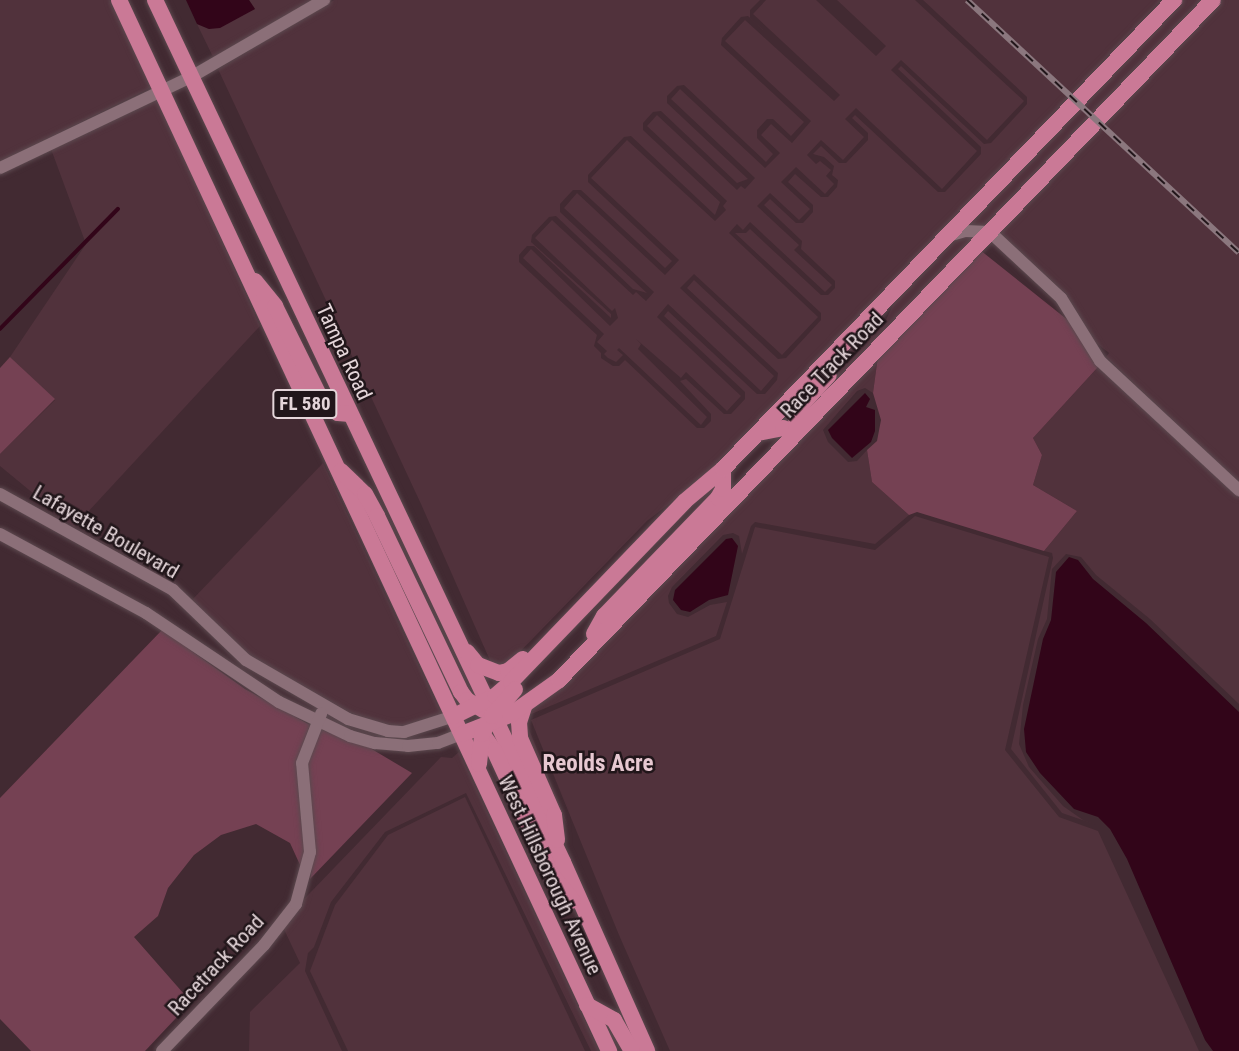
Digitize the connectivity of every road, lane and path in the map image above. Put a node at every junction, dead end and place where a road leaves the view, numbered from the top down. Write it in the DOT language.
graph roads {
  1 [pos="119,0"];
  2 [pos="155,0"];
  3 [pos="324,0"];
  4 [pos="1174,0"];
  5 [pos="1213,0"];
  6 [pos="191,77"];
  7 [pos="161,89"];
  8 [pos="0,168"];
  9 [pos="990,232"];
  10 [pos="948,236"];
  11 [pos="241,263"];
  12 [pos="909,276"];
  13 [pos="941,282"];
  14 [pos="892,294"];
  15 [pos="350,414"];
  16 [pos="796,433"];
  17 [pos="757,434"];
  18 [pos="766,464"];
  19 [pos="334,465"];
  20 [pos="723,469"];
  21 [pos="1239,490"];
  22 [pos="0,494"];
  23 [pos="685,501"];
  24 [pos="0,534"];
  25 [pos="458,641"];
  26 [pos="582,656"];
  27 [pos="325,706"];
  28 [pos="524,707"];
  29 [pos="454,716"];
  30 [pos="484,719"];
  31 [pos="317,722"];
  32 [pos="559,853"];
  33 [pos="585,917"];
  34 [pos="587,1005"];
  35 [pos="162,1051"];
  36 [pos="608,1051"];
  37 [pos="632,1051"];
  38 [pos="647,1051"];
  1 -- 7 [label="main road, FL 580"];
  2 -- 6 [label="main road, Tampa Road / FL 580"];
  3 -- 6 [label="street"];
  4 -- 10 [label="main road, Race Track Road"];
  5 -- 9 [label="main road, Race Track Road"];
  6 -- 7 [label="street"];
  6 -- 15 [label="main road, Tampa Road / FL 580"];
  7 -- 8 [label="street"];
  7 -- 11 [label="main road, FL 580"];
  9 -- 10 [label="street"];
  9 -- 13 [label="main road, Race Track Road"];
  9 -- 21 [label="street"];
  10 -- 12 [label="main road, Race Track Road"];
  11 -- 15 [label="main road"];
  11 -- 19 [label="main road, FL 580"];
  12 -- 13 [label="main road"];
  12 -- 14 [label="main road, Race Track Road"];
  13 -- 16 [label="main road, Race Track Road"];
  14 -- 16 [label="main road"];
  14 -- 17 [label="main road, Race Track Road"];
  15 -- 25 [label="main road, Tampa Road / FL 580"];
  16 -- 17 [label="main road"];
  16 -- 18 [label="main road, Race Track Road"];
  17 -- 20 [label="main road, Race Track Road"];
  18 -- 20 [label="main road"];
  18 -- 26 [label="main road, Race Track Road"];
  19 -- 29 [label="main road, FL 580"];
  19 -- 30 [label="main road"];
  20 -- 23 [label="main road, Race Track Road"];
  20 -- 26 [label="main road"];
  20 -- 30 [label="main road"];
  22 -- 27 [label="street, Lafayette Boulevard"];
  23 -- 25 [label="main road"];
  23 -- 30 [label="main road, Race Track Road"];
  24 -- 31 [label="street"];
  25 -- 30 [label="main road, Tampa Road / FL 580"];
  26 -- 28 [label="main road, Race Track Road"];
  27 -- 29 [label="street, Lafayette Boulevard"];
  27 -- 31 [label="street"];
  28 -- 30 [label="main road, Race Track Road"];
  28 -- 32 [label="main road"];
  29 -- 30 [label="main road, West Hillsborough Avenue / FL 580"];
  29 -- 30 [label="main road, Race Track Road"];
  30 -- 31 [label="street"];
  30 -- 32 [label="main road, West Hillsborough Avenue / FL 580"];
  30 -- 33 [label="main road"];
  30 -- 34 [label="main road, West Hillsborough Avenue / FL 580"];
  31 -- 35 [label="street, Racetrack Road"];
  32 -- 33 [label="main road, West Hillsborough Avenue / FL 580"];
  33 -- 38 [label="main road, West Hillsborough Avenue / FL 580"];
  34 -- 36 [label="main road, West Hillsborough Avenue / FL 580"];
  34 -- 37 [label="main road"];
}
